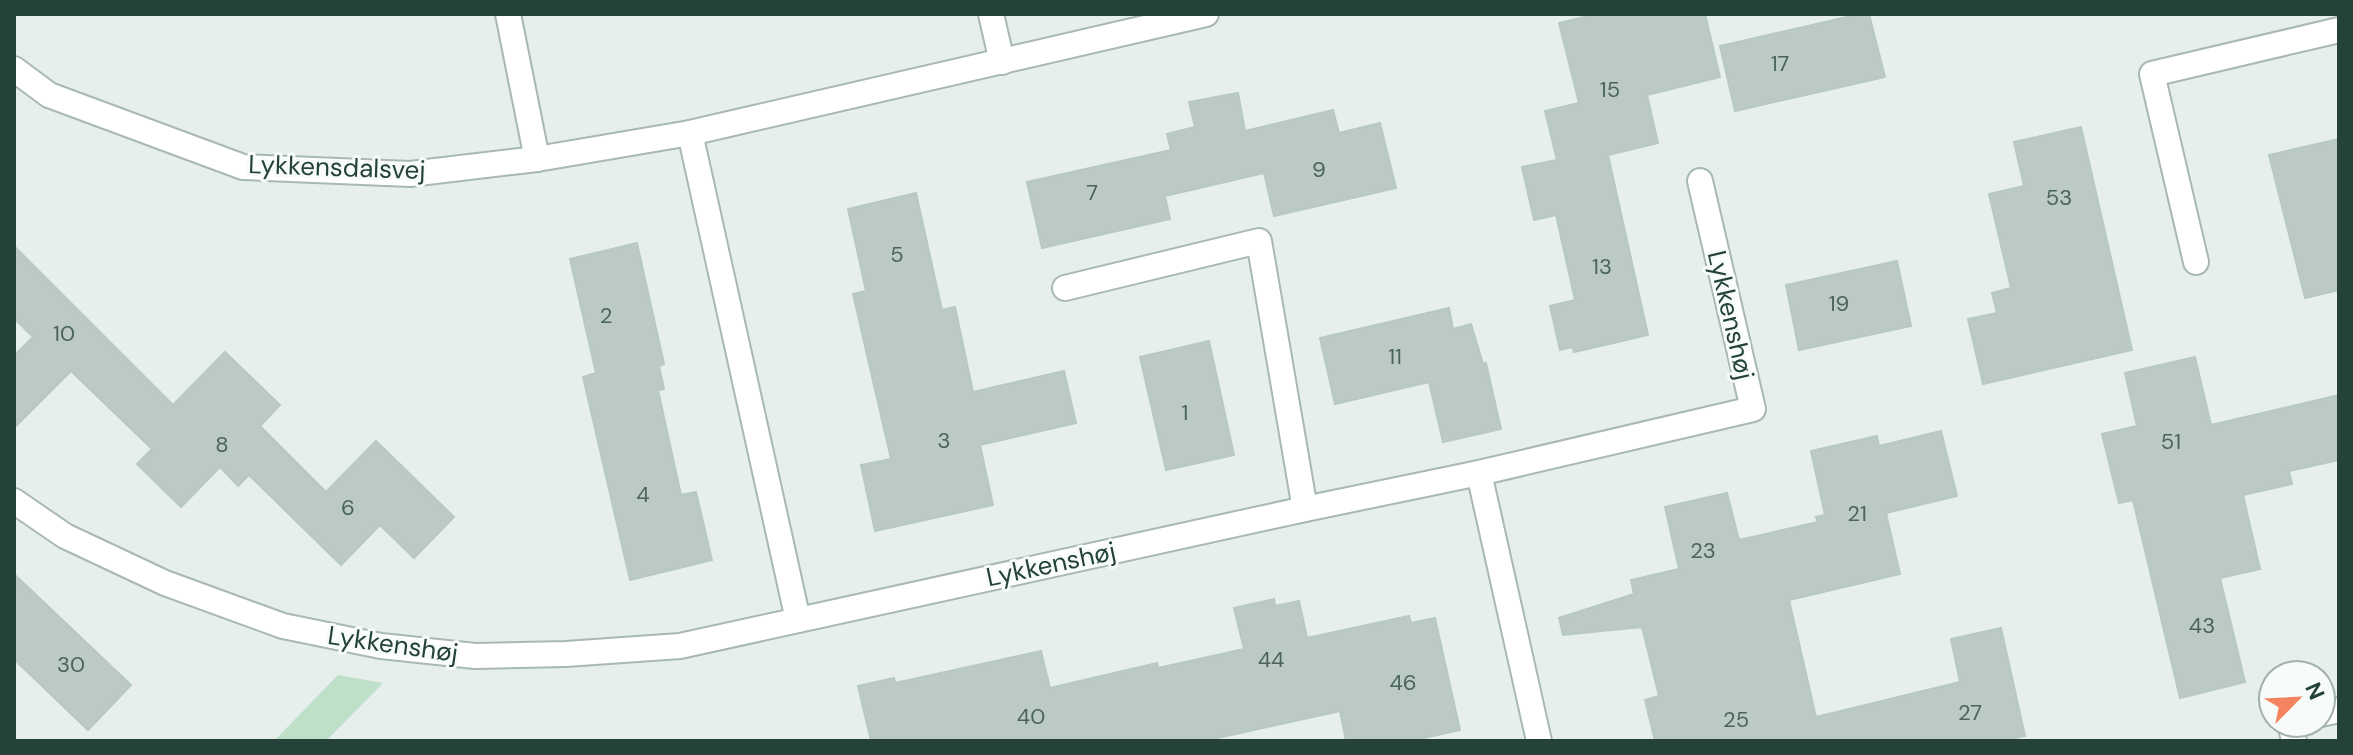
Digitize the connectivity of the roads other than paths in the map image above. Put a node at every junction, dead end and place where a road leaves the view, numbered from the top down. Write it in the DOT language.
graph roads {
  1 [pos="508,14"];
  2 [pos="991,14"];
  3 [pos="1206,14"];
  4 [pos="2339,30"];
  5 [pos="1002,62"];
  6 [pos="14,69"];
  7 [pos="690,133"];
  8 [pos="537,159"];
  9 [pos="1700,181"];
  10 [pos="2196,262"];
  11 [pos="1065,288"];
  12 [pos="1479,473"];
  13 [pos="14,501"];
  14 [pos="1305,509"];
  15 [pos="798,620"];
  16 [pos="1539,741"];
  1 -- 8 [label="street"];
  2 -- 5 [label="street"];
  3 -- 5 [label="street, Lykkensdalsvej"];
  4 -- 10 [label="street"];
  5 -- 7 [label="street, Lykkensdalsvej"];
  6 -- 8 [label="street, Lykkensdalsvej"];
  7 -- 8 [label="street, Lykkensdalsvej"];
  7 -- 15 [label="street"];
  9 -- 12 [label="street, Lykkenshøj"];
  11 -- 14 [label="street"];
  12 -- 14 [label="street, Lykkenshøj"];
  12 -- 16 [label="street"];
  13 -- 15 [label="street, Lykkenshøj"];
  14 -- 15 [label="street, Lykkenshøj"];
}
